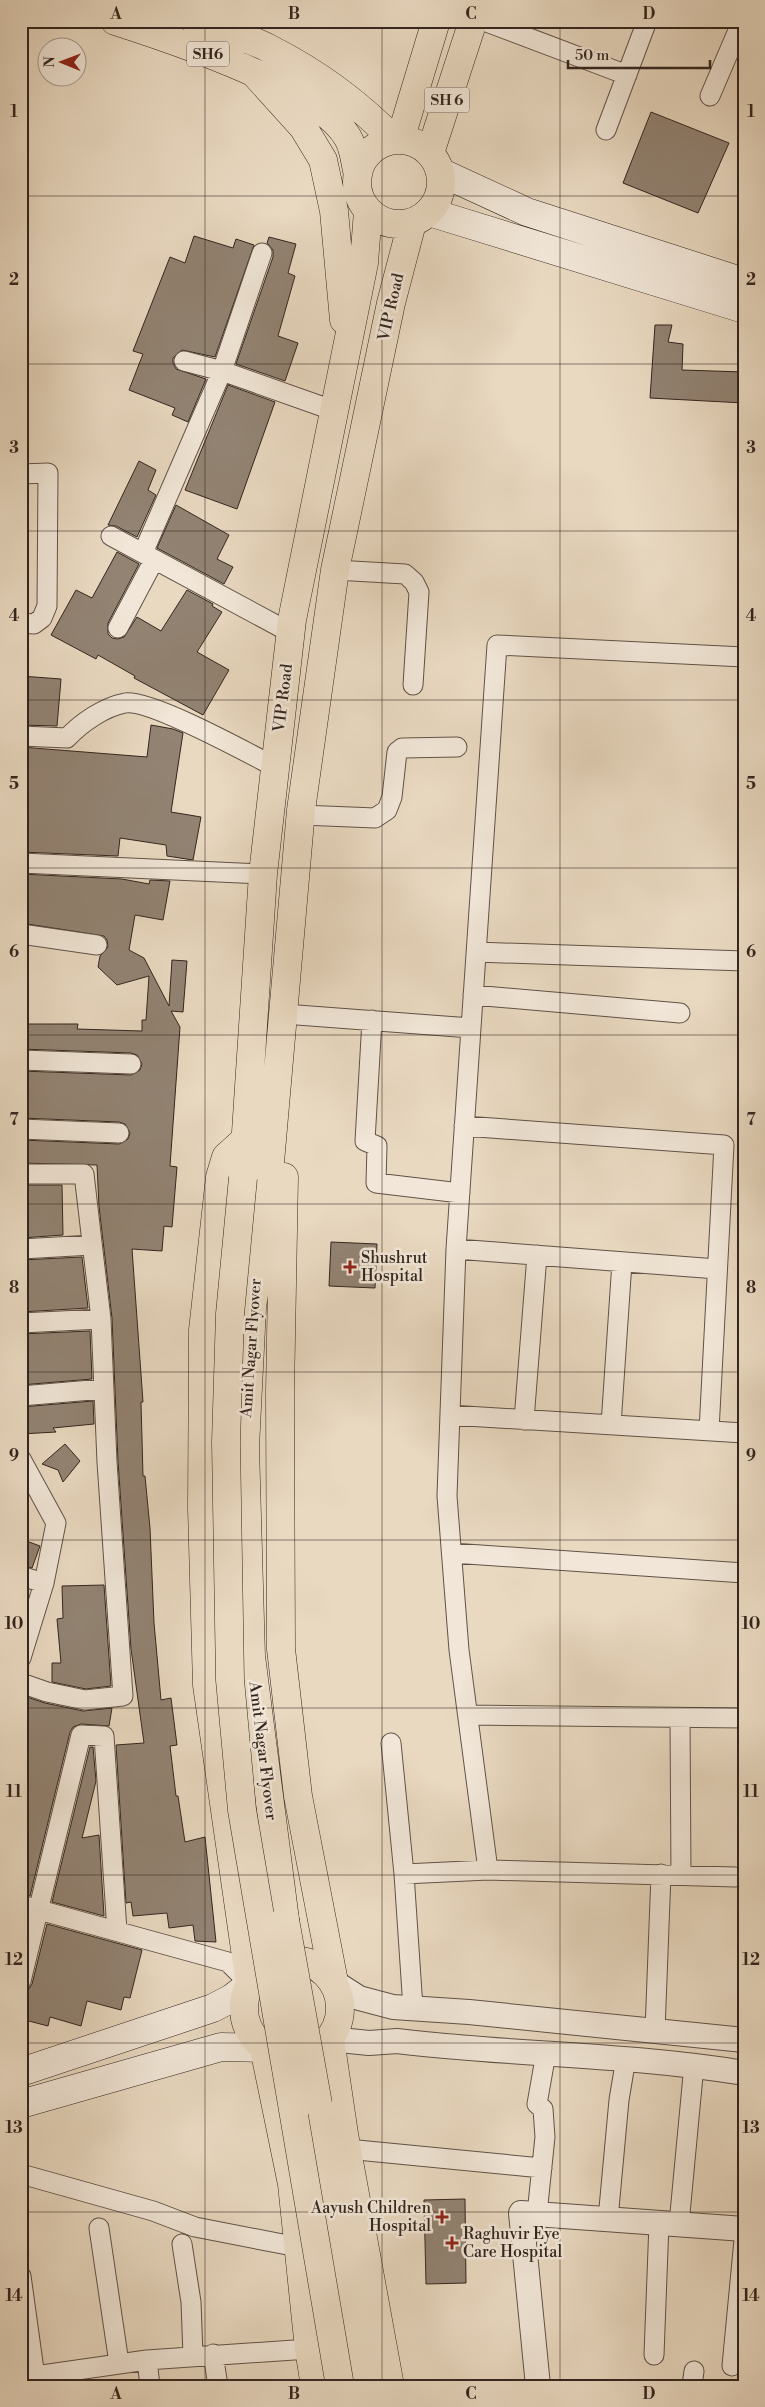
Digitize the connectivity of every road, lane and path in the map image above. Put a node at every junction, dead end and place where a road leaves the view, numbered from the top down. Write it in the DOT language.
graph roads {
  1 [pos="115,21"];
  2 [pos="195,21"];
  3 [pos="473,21"];
  4 [pos="484,21"];
  5 [pos="647,21"];
  6 [pos="742,21"];
  7 [pos="433,32"];
  8 [pos="256,75"];
  9 [pos="627,75"];
  10 [pos="305,85"];
  11 [pos="710,96"];
  12 [pos="606,130"];
  13 [pos="397,140"];
  14 [pos="435,162"];
  15 [pos="358,175"];
  16 [pos="368,211"];
  17 [pos="421,218"];
  18 [pos="262,253"];
  19 [pos="744,282"];
  20 [pos="744,309"];
  21 [pos="346,354"];
  22 [pos="184,361"];
  23 [pos="222,371"];
  24 [pos="335,411"];
  25 [pos="21,474"];
  26 [pos="111,536"];
  27 [pos="148,556"];
  28 [pos="336,570"];
  29 [pos="21,623"];
  30 [pos="118,628"];
  31 [pos="291,633"];
  32 [pos="744,657"];
  33 [pos="413,685"];
  34 [pos="21,736"];
  35 [pos="457,747"];
  36 [pos="275,767"];
  37 [pos="301,815"];
  38 [pos="21,864"];
  39 [pos="263,874"];
  40 [pos="21,934"];
  41 [pos="97,945"];
  42 [pos="476,952"];
  43 [pos="744,961"];
  44 [pos="473,995"];
  45 [pos="680,1013"];
  46 [pos="284,1014"];
  47 [pos="372,1020"];
  48 [pos="471,1028"];
  49 [pos="21,1060"];
  50 [pos="131,1064"];
  51 [pos="274,1112"];
  52 [pos="464,1126"];
  53 [pos="21,1129"];
  54 [pos="119,1133"];
  55 [pos="247,1138"];
  56 [pos="21,1174"];
  57 [pos="256,1182"];
  58 [pos="460,1193"];
  59 [pos="92,1245"];
  60 [pos="21,1249"];
  61 [pos="456,1249"];
  62 [pos="537,1255"];
  63 [pos="622,1262"];
  64 [pos="717,1269"];
  65 [pos="101,1320"];
  66 [pos="21,1323"];
  67 [pos="103,1389"];
  68 [pos="21,1396"];
  69 [pos="450,1415"];
  70 [pos="524,1420"];
  71 [pos="611,1425"];
  72 [pos="709,1431"];
  73 [pos="744,1433"];
  74 [pos="21,1460"];
  75 [pos="452,1553"];
  76 [pos="744,1573"];
  77 [pos="21,1576"];
  78 [pos="44,1583"];
  79 [pos="22,1653"];
  80 [pos="21,1683"];
  81 [pos="468,1715"];
  82 [pos="680,1718"];
  83 [pos="744,1718"];
  84 [pos="391,1743"];
  85 [pos="488,1870"];
  86 [pos="404,1874"];
  87 [pos="661,1874"];
  88 [pos="681,1875"];
  89 [pos="734,1877"];
  90 [pos="30,1907"];
  91 [pos="117,1931"];
  92 [pos="21,1982"];
  93 [pos="334,1982"];
  94 [pos="250,1984"];
  95 [pos="413,2008"];
  96 [pos="655,2031"];
  97 [pos="330,2039"];
  98 [pos="744,2040"];
  99 [pos="264,2048"];
  100 [pos="546,2052"];
  101 [pos="626,2058"];
  102 [pos="694,2065"];
  103 [pos="21,2072"];
  104 [pos="744,2073"];
  105 [pos="21,2104"];
  106 [pos="347,2149"];
  107 [pos="542,2168"];
  108 [pos="21,2174"];
  109 [pos="537,2214"];
  110 [pos="608,2219"];
  111 [pos="669,2223"];
  112 [pos="99,2228"];
  113 [pos="744,2229"];
  114 [pos="744,2240"];
  115 [pos="182,2244"];
  116 [pos="298,2247"];
  117 [pos="21,2276"];
  118 [pos="309,2349"];
  119 [pos="213,2354"];
  120 [pos="654,2355"];
  121 [pos="192,2356"];
  122 [pos="147,2360"];
  123 [pos="118,2363"];
  124 [pos="732,2366"];
  125 [pos="28,2377"];
  126 [pos="81,2377"];
  127 [pos="150,2386"];
  128 [pos="218,2386"];
  129 [pos="315,2386"];
  130 [pos="340,2386"];
  131 [pos="362,2386"];
  132 [pos="390,2386"];
  133 [pos="538,2386"];
  1 -- 8 [label="main road, SH6"];
  2 -- 10 [label="main road, SH6"];
  3 -- 14 [label="main road, SH 6"];
  4 -- 9 [label="street"];
  5 -- 9 [label="street"];
  6 -- 11 [label="street"];
  7 -- 13 [label="main road"];
  8 -- 10 [label="main road, SH6"];
  8 -- 21 [label="main road"];
  9 -- 12 [label="street"];
  10 -- 13 [label="main road, SH6"];
  10 -- 15 [label="main road"];
  13 -- 14 [label="main road"];
  13 -- 15 [label="main road"];
  14 -- 17 [label="main road"];
  14 -- 19 [label="main road"];
  15 -- 16 [label="main road"];
  16 -- 17 [label="main road"];
  16 -- 21 [label="main road, VIP Road"];
  17 -- 20 [label="main road"];
  17 -- 28 [label="main road, VIP Road"];
  18 -- 23 [label="street"];
  21 -- 24 [label="main road, VIP Road"];
  22 -- 23 [label="street"];
  23 -- 24 [label="street"];
  23 -- 27 [label="street"];
  24 -- 31 [label="main road, VIP Road"];
  25 -- 29 [label="street"];
  26 -- 27 [label="street"];
  27 -- 30 [label="street"];
  27 -- 31 [label="street"];
  28 -- 33 [label="street"];
  28 -- 37 [label="main road, VIP Road"];
  31 -- 36 [label="main road, VIP Road"];
  32 -- 42 [label="street"];
  34 -- 36 [label="street"];
  35 -- 37 [label="street"];
  36 -- 39 [label="main road, VIP Road"];
  37 -- 46 [label="main road, VIP Road"];
  38 -- 39 [label="street"];
  39 -- 55 [label="main road, VIP Road"];
  40 -- 41 [label="street"];
  42 -- 43 [label="street"];
  42 -- 44 [label="street"];
  44 -- 45 [label="street"];
  44 -- 48 [label="street"];
  46 -- 47 [label="street"];
  46 -- 51 [label="main road, VIP Road"];
  47 -- 48 [label="street"];
  47 -- 58 [label="street"];
  48 -- 52 [label="street"];
  49 -- 50 [label="street"];
  51 -- 57 [label="main road, Amit Nagar Flyover"];
  51 -- 93 [label="main road"];
  52 -- 58 [label="street"];
  52 -- 64 [label="street"];
  53 -- 54 [label="street"];
  55 -- 57 [label="main road, Amit Nagar Flyover"];
  55 -- 94 [label="main road"];
  56 -- 59 [label="street"];
  57 -- 130 [label="main road, Amit Nagar Flyover, bridge"];
  57 -- 131 [label="main road, Amit Nagar Flyover, bridge"];
  58 -- 61 [label="street"];
  59 -- 60 [label="street"];
  59 -- 65 [label="street"];
  61 -- 62 [label="street"];
  61 -- 69 [label="street"];
  62 -- 63 [label="street"];
  62 -- 70 [label="street"];
  63 -- 64 [label="street"];
  63 -- 71 [label="street"];
  64 -- 72 [label="street"];
  65 -- 66 [label="street"];
  65 -- 67 [label="street"];
  67 -- 68 [label="street"];
  67 -- 80 [label="street"];
  69 -- 70 [label="street"];
  69 -- 75 [label="street"];
  70 -- 71 [label="street"];
  71 -- 72 [label="street"];
  72 -- 73 [label="street"];
  74 -- 78 [label="street"];
  75 -- 76 [label="street"];
  75 -- 81 [label="street"];
  77 -- 78 [label="street"];
  78 -- 79 [label="street"];
  81 -- 82 [label="street"];
  81 -- 85 [label="street"];
  82 -- 83 [label="street"];
  82 -- 88 [label="street"];
  84 -- 86 [label="street"];
  85 -- 86 [label="street"];
  85 -- 87 [label="street"];
  86 -- 95 [label="street"];
  87 -- 88 [label="street"];
  87 -- 96 [label="street"];
  88 -- 89 [label="street"];
  90 -- 91 [label="street"];
  90 -- 91 [label="street"];
  90 -- 92 [label="street"];
  91 -- 94 [label="street"];
  93 -- 94 [label="main road"];
  93 -- 95 [label="street"];
  93 -- 97 [label="main road"];
  94 -- 99 [label="main road"];
  94 -- 103 [label="main road"];
  95 -- 96 [label="street"];
  96 -- 98 [label="street"];
  97 -- 99 [label="main road"];
  97 -- 100 [label="street"];
  97 -- 106 [label="main road"];
  99 -- 105 [label="main road"];
  99 -- 116 [label="main road"];
  100 -- 101 [label="street"];
  100 -- 107 [label="street"];
  101 -- 102 [label="street"];
  101 -- 110 [label="street"];
  102 -- 104 [label="street"];
  102 -- 111 [label="street"];
  106 -- 107 [label="street"];
  106 -- 132 [label="main road"];
  107 -- 109 [label="street"];
  108 -- 116 [label="street"];
  109 -- 110 [label="street"];
  109 -- 133 [label="street"];
  110 -- 111 [label="street"];
  111 -- 113 [label="street"];
  111 -- 120 [label="street"];
  112 -- 123 [label="street"];
  114 -- 124 [label="street"];
  115 -- 121 [label="street"];
  116 -- 118 [label="main road"];
  117 -- 125 [label="street"];
  118 -- 119 [label="street"];
  118 -- 129 [label="main road"];
  119 -- 121 [label="street"];
  119 -- 128 [label="street"];
  121 -- 122 [label="street"];
  122 -- 123 [label="street"];
  122 -- 127 [label="street"];
  123 -- 126 [label="street"];
  125 -- 126 [label="street"];
}
